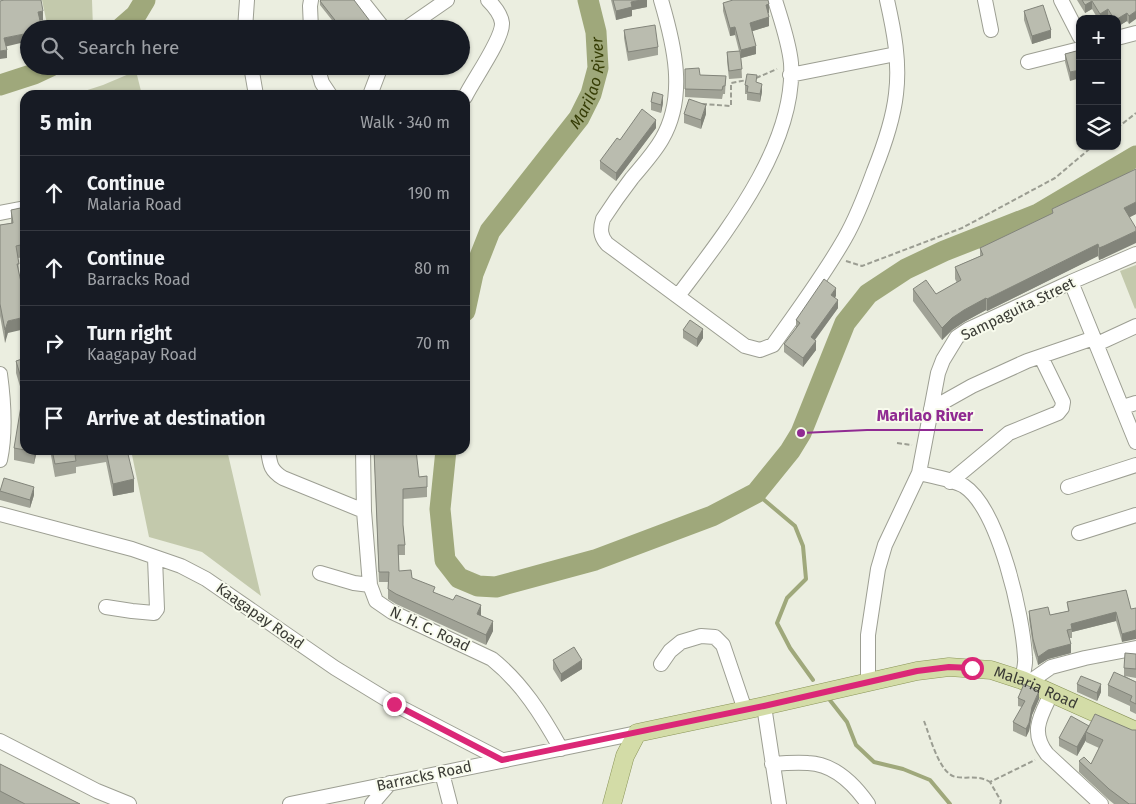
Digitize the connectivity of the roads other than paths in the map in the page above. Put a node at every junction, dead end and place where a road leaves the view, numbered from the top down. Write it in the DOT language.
graph roads {
  1 [pos="247,0"];
  2 [pos="311,0"];
  3 [pos="361,0"];
  4 [pos="447,0"];
  5 [pos="488,0"];
  6 [pos="661,0"];
  7 [pos="775,0"];
  8 [pos="887,0"];
  9 [pos="985,0"];
  10 [pos="1060,0"];
  11 [pos="246,20"];
  12 [pos="311,20"];
  13 [pos="377,20"];
  14 [pos="418,20"];
  15 [pos="991,30"];
  16 [pos="1076,30"];
  17 [pos="1136,33"];
  18 [pos="1121,37"];
  19 [pos="1076,50"];
  20 [pos="896,54"];
  21 [pos="1028,62"];
  22 [pos="791,69"];
  23 [pos="253,75"];
  24 [pos="320,75"];
  25 [pos="378,75"];
  26 [pos="255,90"];
  27 [pos="327,90"];
  28 [pos="372,90"];
  29 [pos="468,90"];
  30 [pos="20,209"];
  31 [pos="0,213"];
  32 [pos="1136,254"];
  33 [pos="1071,282"];
  34 [pos="678,296"];
  35 [pos="1136,326"];
  36 [pos="1095,341"];
  37 [pos="1041,357"];
  38 [pos="0,374"];
  39 [pos="1129,405"];
  40 [pos="2,408"];
  41 [pos="931,409"];
  42 [pos="1136,442"];
  43 [pos="269,455"];
  44 [pos="363,455"];
  45 [pos="0,460"];
  46 [pos="1136,465"];
  47 [pos="919,473"];
  48 [pos="950,482"];
  49 [pos="1068,487"];
  50 [pos="364,511"];
  51 [pos="0,514"];
  52 [pos="1136,515"];
  53 [pos="1079,533"];
  54 [pos="155,558"];
  55 [pos="320,573"];
  56 [pos="370,585"];
  57 [pos="106,607"];
  58 [pos="1136,648"];
  59 [pos="661,664"];
  60 [pos="1025,682"];
  61 [pos="868,684"];
  62 [pos="1051,694"];
  63 [pos="764,706"];
  64 [pos="745,710"];
  65 [pos="1136,731"];
  66 [pos="637,733"];
  67 [pos="0,741"];
  68 [pos="560,748"];
  69 [pos="502,760"];
  70 [pos="772,764"];
  71 [pos="442,772"];
  72 [pos="390,783"];
  73 [pos="99,798"];
  74 [pos="295,803"];
  75 [pos="129,804"];
  76 [pos="372,804"];
  77 [pos="450,804"];
  78 [pos="612,804"];
  79 [pos="779,804"];
  80 [pos="868,804"];
  81 [pos="1101,804"];
  1 -- 11 [label="street"];
  2 -- 12 [label="street"];
  3 -- 13 [label="street"];
  4 -- 14 [label="street"];
  5 -- 29 [label="street"];
  6 -- 34 [label="street"];
  7 -- 22 [label="street"];
  8 -- 20 [label="street"];
  9 -- 15 [label="street"];
  10 -- 16 [label="street"];
  17 -- 18 [label="street"];
  19 -- 21 [label="street"];
  20 -- 22 [label="street"];
  20 -- 34 [label="street"];
  22 -- 34 [label="street"];
  23 -- 26 [label="street"];
  24 -- 27 [label="street"];
  25 -- 28 [label="street"];
  30 -- 31 [label="street"];
  32 -- 33 [label="street, Sampaguita Street"];
  33 -- 36 [label="street"];
  33 -- 41 [label="street, Sampaguita Street"];
  35 -- 36 [label="street"];
  36 -- 37 [label="street"];
  36 -- 39 [label="street"];
  37 -- 41 [label="street"];
  37 -- 48 [label="street"];
  38 -- 40 [label="street"];
  39 -- 42 [label="street"];
  40 -- 45 [label="street"];
  41 -- 47 [label="street, Sampaguita Street"];
  43 -- 50 [label="street"];
  44 -- 50 [label="street, N. H. C. Road"];
  46 -- 49 [label="street"];
  47 -- 48 [label="street"];
  47 -- 61 [label="street, Sampaguita Street"];
  48 -- 60 [label="street"];
  50 -- 56 [label="street, N. H. C. Road"];
  51 -- 54 [label="street, Kaagapay Road"];
  52 -- 53 [label="street"];
  54 -- 57 [label="street"];
  54 -- 69 [label="street, Kaagapay Road"];
  55 -- 56 [label="street"];
  56 -- 68 [label="street, N. H. C. Road"];
  58 -- 60 [label="street"];
  59 -- 64 [label="street"];
  60 -- 61 [label="main road, Malaria Road"];
  60 -- 62 [label="main road, Malaria Road"];
  61 -- 63 [label="main road, Malaria Road"];
  62 -- 65 [label="main road, Malaria Road"];
  62 -- 81 [label="street"];
  63 -- 64 [label="main road, Malaria Road"];
  63 -- 70 [label="street"];
  64 -- 66 [label="main road, Malaria Road"];
  66 -- 68 [label="street, Barracks Road"];
  66 -- 78 [label="main road"];
  67 -- 73 [label="street"];
  68 -- 69 [label="street, Barracks Road"];
  69 -- 71 [label="street, Barracks Road"];
  70 -- 79 [label="street"];
  70 -- 80 [label="street"];
  71 -- 72 [label="street, Barracks Road"];
  71 -- 77 [label="street"];
  72 -- 74 [label="street, Barracks Road"];
  72 -- 76 [label="street"];
  73 -- 75 [label="street"];
}
